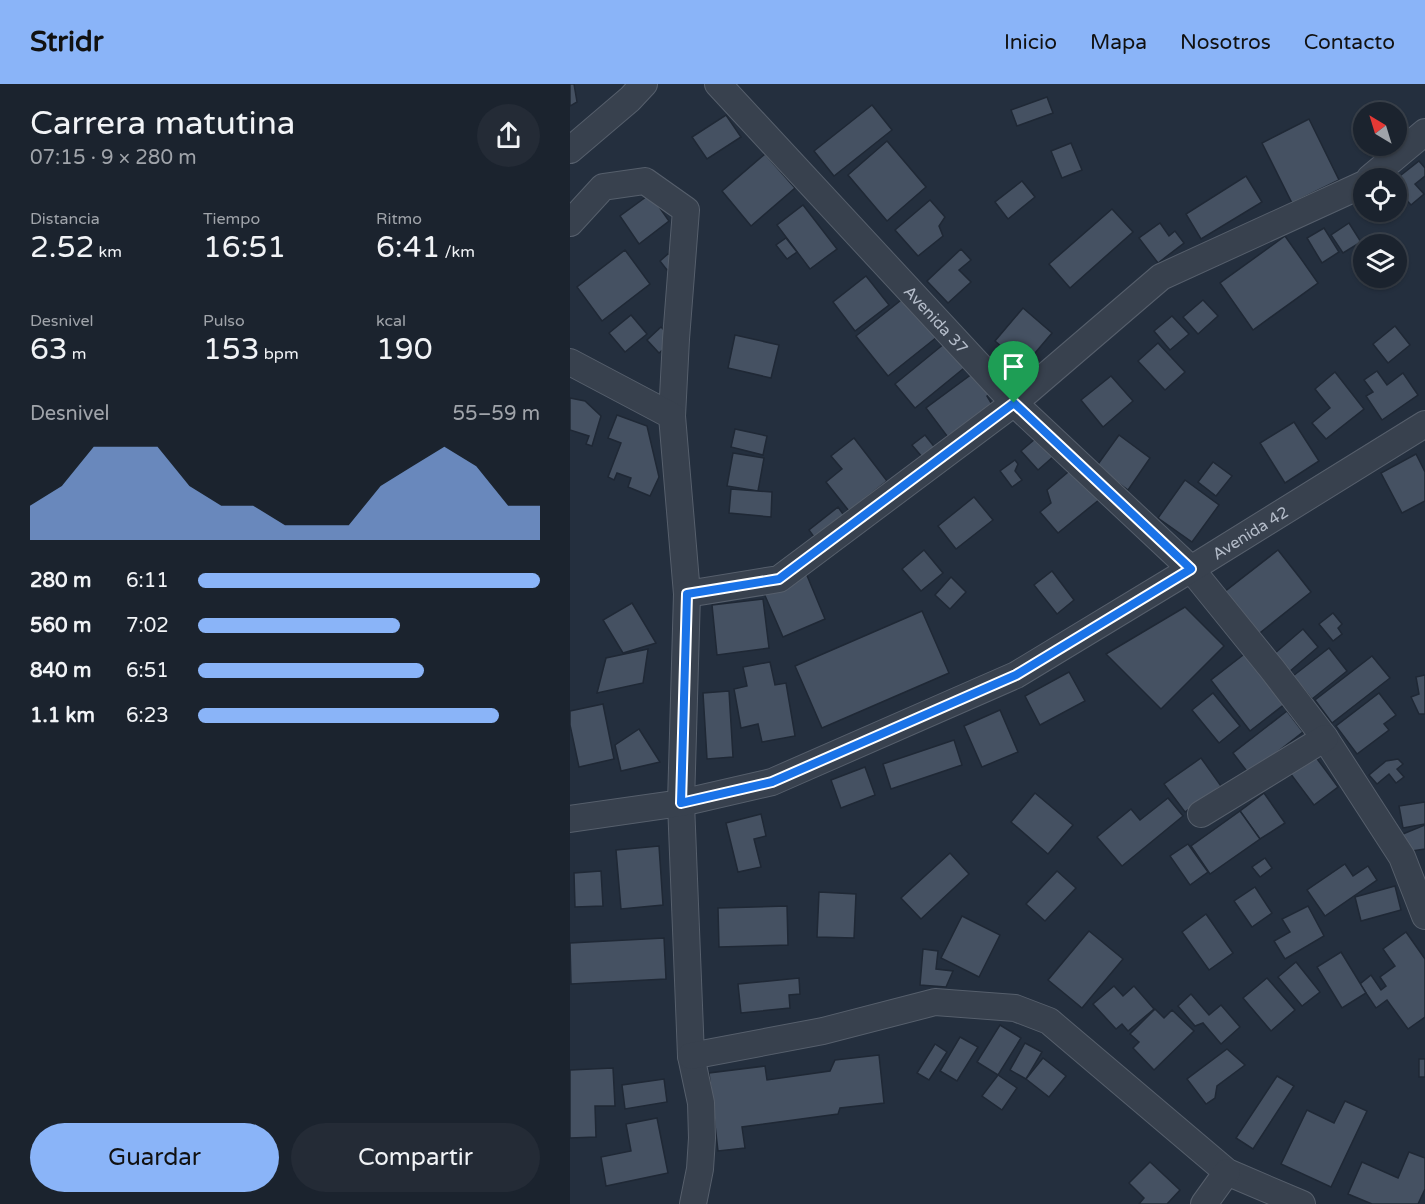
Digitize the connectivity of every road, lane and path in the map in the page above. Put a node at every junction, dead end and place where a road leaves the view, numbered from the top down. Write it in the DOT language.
graph roads {
  1 [pos="644,84"];
  2 [pos="718,84"];
  3 [pos="1425,132"];
  4 [pos="570,150"];
  5 [pos="1383,168"];
  6 [pos="1353,189"];
  7 [pos="570,223"];
  8 [pos="570,362"];
  9 [pos="1014,403"];
  10 [pos="672,416"];
  11 [pos="1425,424"];
  12 [pos="1191,569"];
  13 [pos="687,594"];
  14 [pos="1325,738"];
  15 [pos="681,803"];
  16 [pos="1200,814"];
  17 [pos="570,819"];
  18 [pos="1425,915"];
  19 [pos="691,1056"];
  20 [pos="1227,1172"];
  21 [pos="693,1204"];
  22 [pos="1204,1204"];
  23 [pos="1302,1204"];
  1 -- 4 [label="street"];
  2 -- 9 [label="street, Avenida 37"];
  3 -- 5 [label="street"];
  6 -- 9 [label="street"];
  7 -- 10 [label="street"];
  8 -- 10 [label="street"];
  9 -- 12 [label="street, Avenida 37"];
  9 -- 13 [label="street"];
  10 -- 13 [label="street"];
  11 -- 12 [label="street, Avenida 42"];
  12 -- 14 [label="street, Avenida 37"];
  12 -- 15 [label="street, Avenida 42"];
  13 -- 15 [label="street"];
  14 -- 16 [label="street"];
  14 -- 18 [label="street, Avenida 37"];
  15 -- 17 [label="street, Avenida 42"];
  15 -- 19 [label="street"];
  19 -- 20 [label="street"];
  19 -- 21 [label="street"];
  20 -- 22 [label="street"];
  20 -- 23 [label="street"];
}
